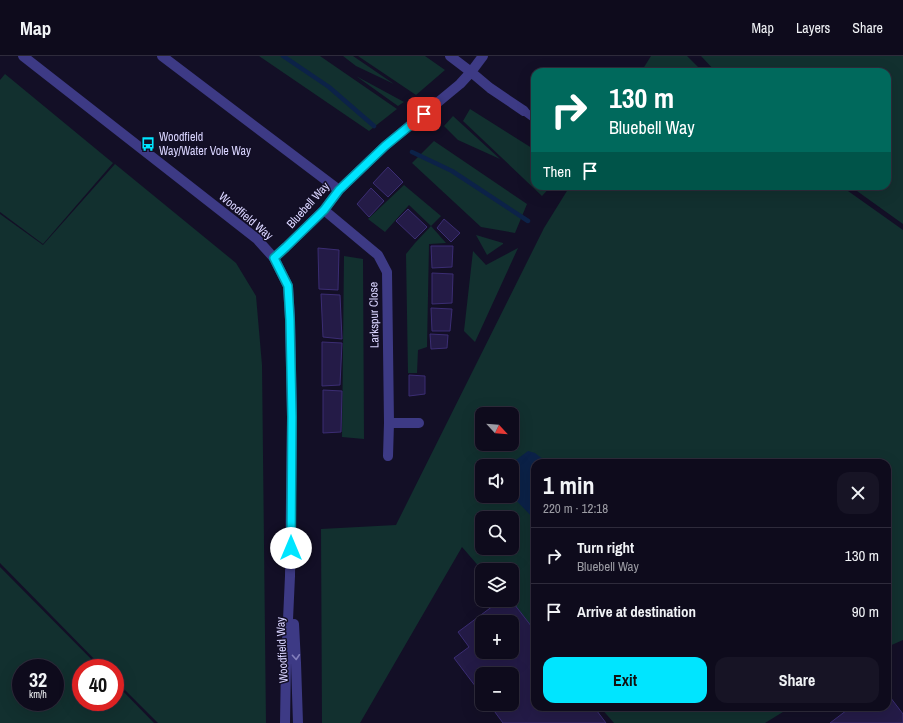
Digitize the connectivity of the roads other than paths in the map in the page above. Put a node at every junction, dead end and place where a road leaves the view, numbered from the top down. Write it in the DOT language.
graph roads {
  1 [pos="23,56"];
  2 [pos="162,56"];
  3 [pos="450,56"];
  4 [pos="482,56"];
  5 [pos="471,72"];
  6 [pos="524,112"];
  7 [pos="531,116"];
  8 [pos="339,190"];
  9 [pos="324,210"];
  10 [pos="274,258"];
  11 [pos="390,423"];
  12 [pos="419,423"];
  13 [pos="388,456"];
  14 [pos="290,576"];
  15 [pos="285,723"];
  16 [pos="298,723"];
  1 -- 10 [label="street, Woodfield Way"];
  2 -- 8 [label="street"];
  3 -- 5 [label="street"];
  4 -- 5 [label="street, Bluebell Way"];
  5 -- 6 [label="street"];
  5 -- 8 [label="street, Bluebell Way"];
  6 -- 7 [label="lane"];
  8 -- 9 [label="street, Bluebell Way"];
  9 -- 10 [label="street, Bluebell Way"];
  9 -- 11 [label="street, Larkspur Close"];
  10 -- 14 [label="street, Woodfield Way"];
  11 -- 12 [label="street"];
  11 -- 13 [label="street, Larkspur Close"];
  14 -- 15 [label="street, Woodfield Way"];
  14 -- 16 [label="street, Woodfield Way, one-way"];
}
